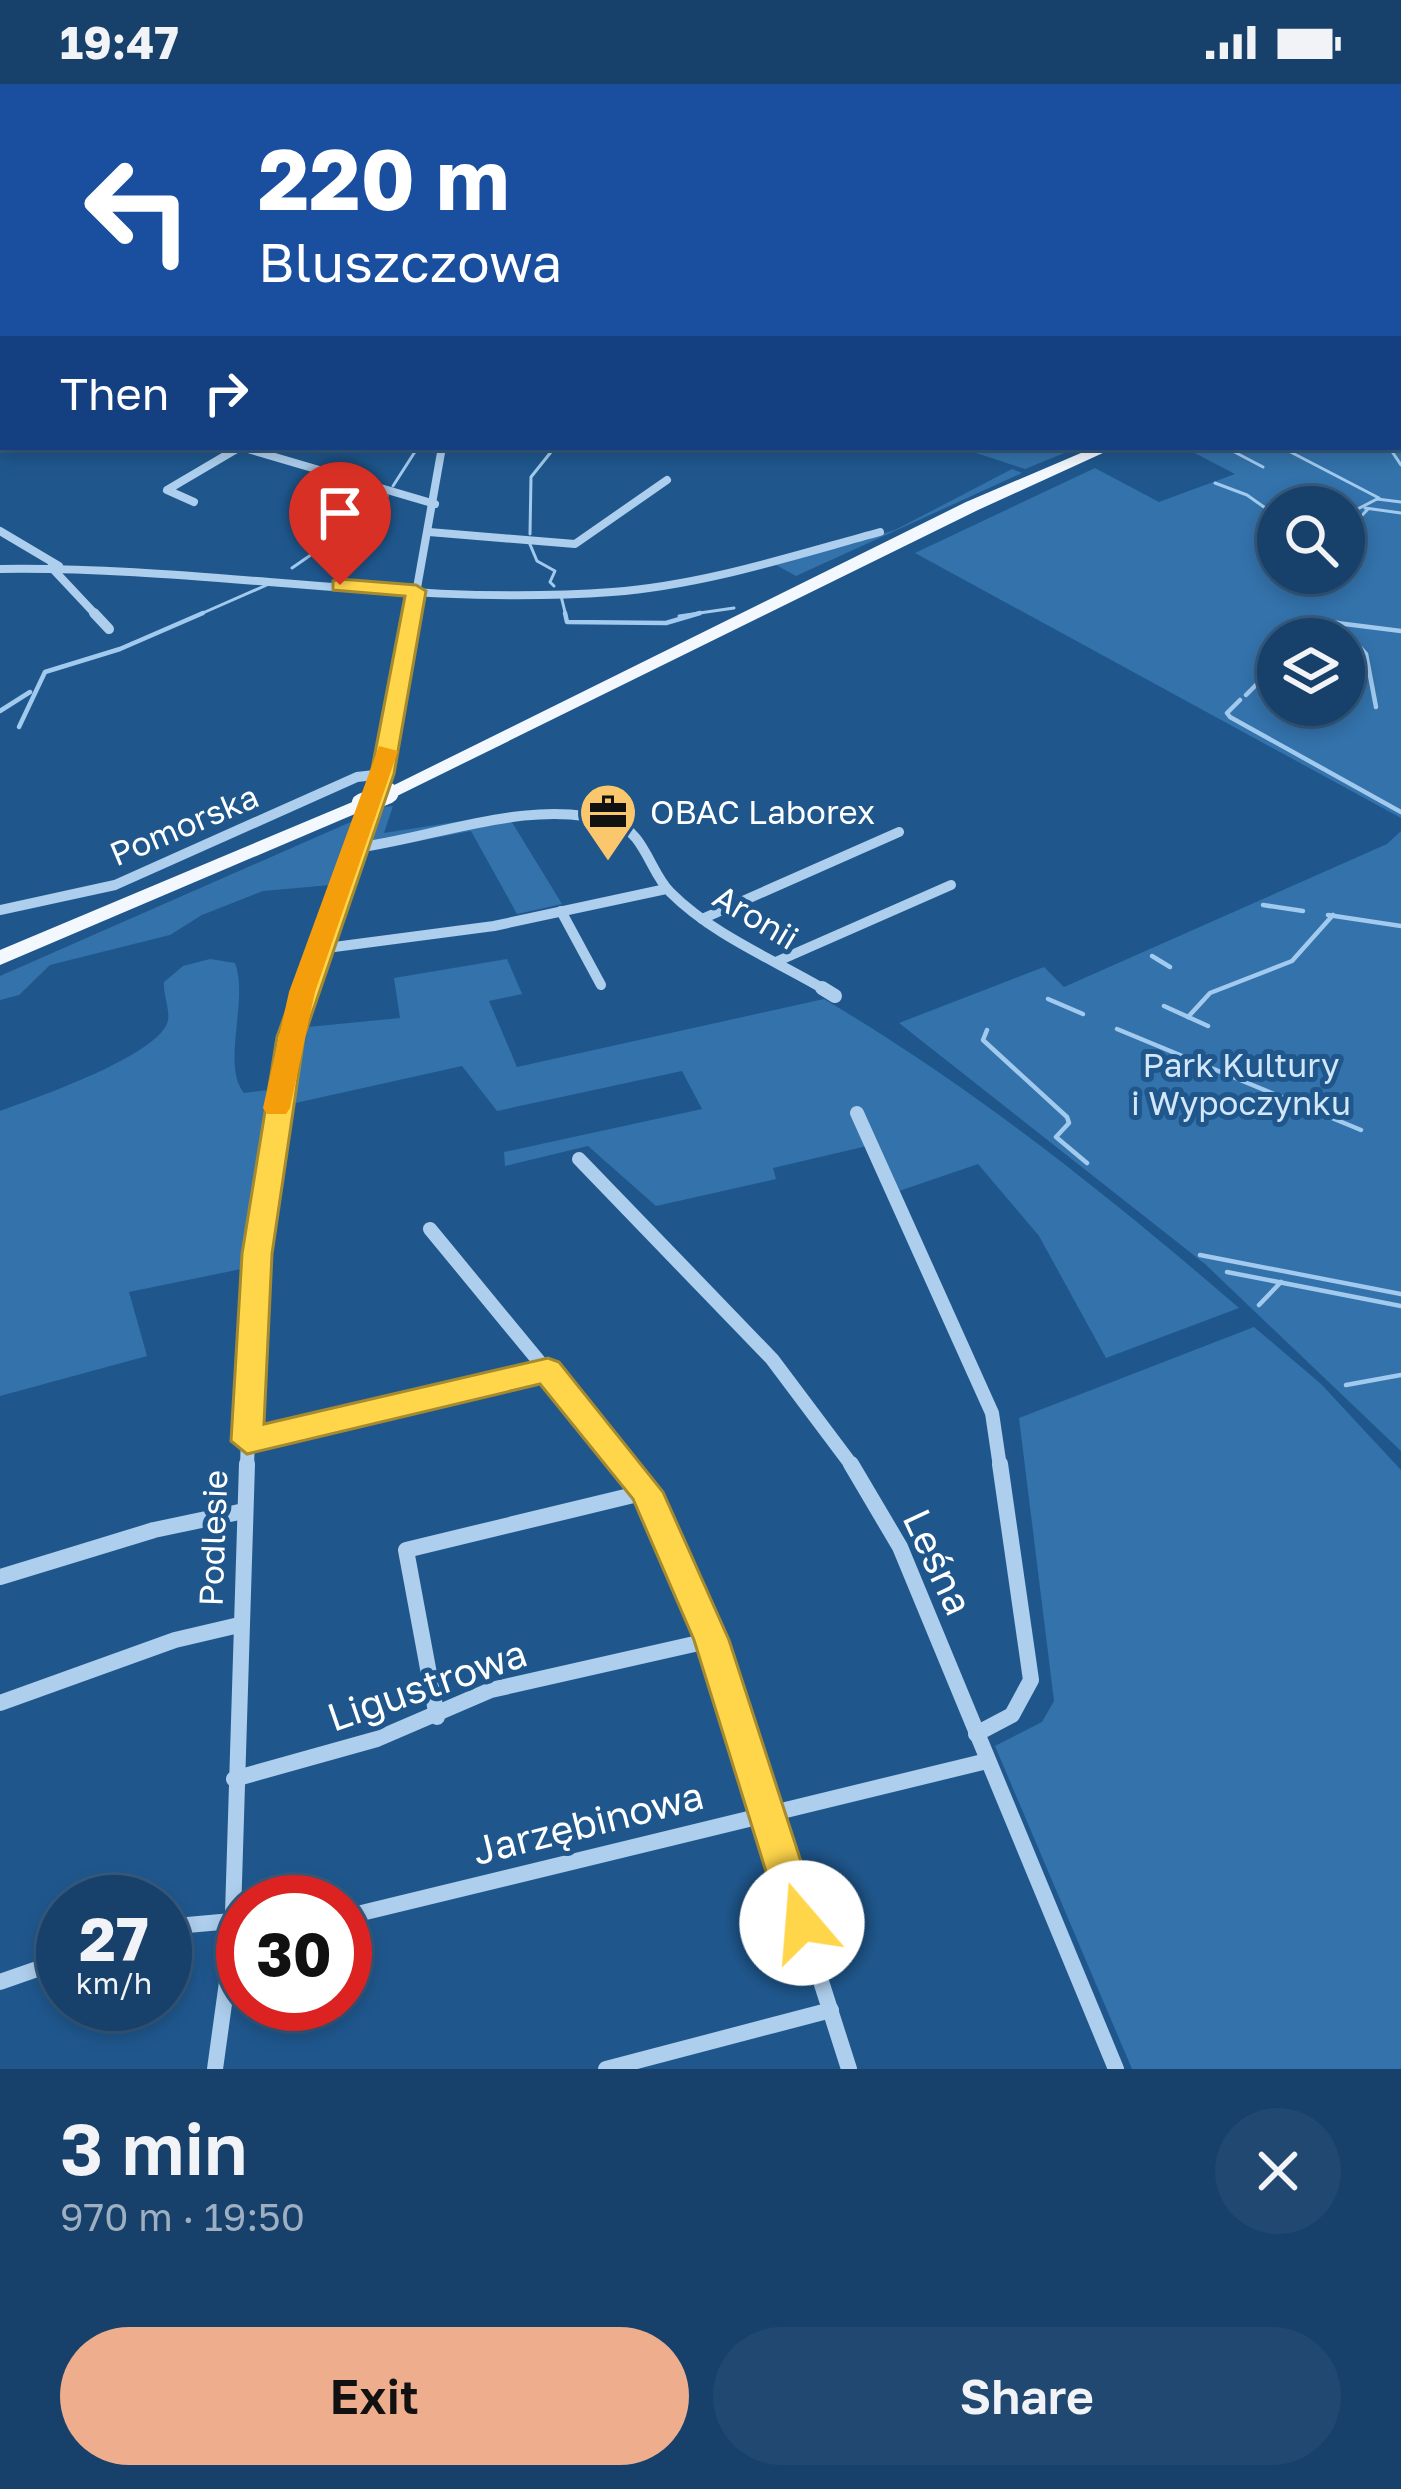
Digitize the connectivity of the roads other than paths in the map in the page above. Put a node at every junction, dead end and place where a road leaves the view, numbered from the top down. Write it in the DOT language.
graph roads {
  1 [pos="236,450"];
  2 [pos="251,450"];
  3 [pos="442,450"];
  4 [pos="1101,450"];
  5 [pos="667,480"];
  6 [pos="194,502"];
  7 [pos="435,504"];
  8 [pos="0,531"];
  9 [pos="429,532"];
  10 [pos="880,532"];
  11 [pos="55,567"];
  12 [pos="0,569"];
  13 [pos="416,591"];
  14 [pos="109,629"];
  15 [pos="385,783"];
  16 [pos="899,832"];
  17 [pos="356,848"];
  18 [pos="951,885"];
  19 [pos="666,889"];
  20 [pos="0,910"];
  21 [pos="561,911"];
  22 [pos="702,919"];
  23 [pos="319,949"];
  24 [pos="0,958"];
  25 [pos="778,961"];
  26 [pos="601,986"];
  27 [pos="835,996"];
  28 [pos="857,1113"];
  29 [pos="579,1159"];
  30 [pos="430,1229"];
  31 [pos="548,1370"];
  32 [pos="247,1441"];
  33 [pos="646,1492"];
  34 [pos="244,1511"];
  35 [pos="0,1577"];
  36 [pos="239,1625"];
  37 [pos="712,1640"];
  38 [pos="0,1702"];
  39 [pos="437,1717"];
  40 [pos="976,1734"];
  41 [pos="987,1761"];
  42 [pos="234,1779"];
  43 [pos="765,1813"];
  44 [pos="233,1875"];
  45 [pos="372,1910"];
  46 [pos="36,1969"];
  47 [pos="0,1982"];
  48 [pos="831,2010"];
  49 [pos="222,2031"];
  50 [pos="215,2069"];
  51 [pos="606,2069"];
  52 [pos="849,2069"];
  53 [pos="1116,2069"];
  1 -- 6 [label="street"];
  2 -- 7 [label="street"];
  3 -- 7 [label="street, Podlesie"];
  4 -- 15 [label="main road"];
  5 -- 9 [label="street"];
  7 -- 9 [label="street, Podlesie"];
  8 -- 11 [label="street"];
  9 -- 13 [label="street, Podlesie"];
  10 -- 13 [label="street"];
  11 -- 12 [label="street"];
  11 -- 13 [label="street"];
  11 -- 14 [label="street"];
  13 -- 15 [label="street, Podlesie"];
  15 -- 17 [label="street, Podlesie"];
  15 -- 20 [label="street, Pomorska"];
  15 -- 24 [label="main road, bridge"];
  16 -- 22 [label="street"];
  17 -- 19 [label="street, Aronii"];
  17 -- 23 [label="street, Podlesie"];
  18 -- 25 [label="street"];
  19 -- 21 [label="street"];
  19 -- 22 [label="street, Aronii"];
  21 -- 23 [label="street"];
  21 -- 26 [label="street"];
  22 -- 25 [label="street, Aronii"];
  23 -- 32 [label="street, Podlesie"];
  25 -- 27 [label="street, Aronii"];
  28 -- 40 [label="street"];
  29 -- 40 [label="street, Leśna"];
  30 -- 31 [label="street"];
  31 -- 32 [label="street"];
  31 -- 33 [label="street"];
  32 -- 34 [label="street, Podlesie"];
  33 -- 37 [label="street"];
  33 -- 39 [label="street"];
  34 -- 35 [label="street"];
  34 -- 36 [label="street, Podlesie"];
  36 -- 38 [label="street"];
  36 -- 42 [label="street, Podlesie"];
  37 -- 39 [label="street, Ligustrowa"];
  37 -- 43 [label="street"];
  39 -- 42 [label="street, Ligustrowa"];
  40 -- 41 [label="street, Leśna"];
  41 -- 43 [label="street, Jarzębinowa"];
  41 -- 53 [label="street, Leśna"];
  42 -- 44 [label="street, Podlesie"];
  43 -- 45 [label="street, Jarzębinowa"];
  43 -- 48 [label="street"];
  46 -- 47 [label="street"];
  48 -- 51 [label="street"];
  48 -- 52 [label="street"];
  49 -- 50 [label="street, Podlesie"];
}
